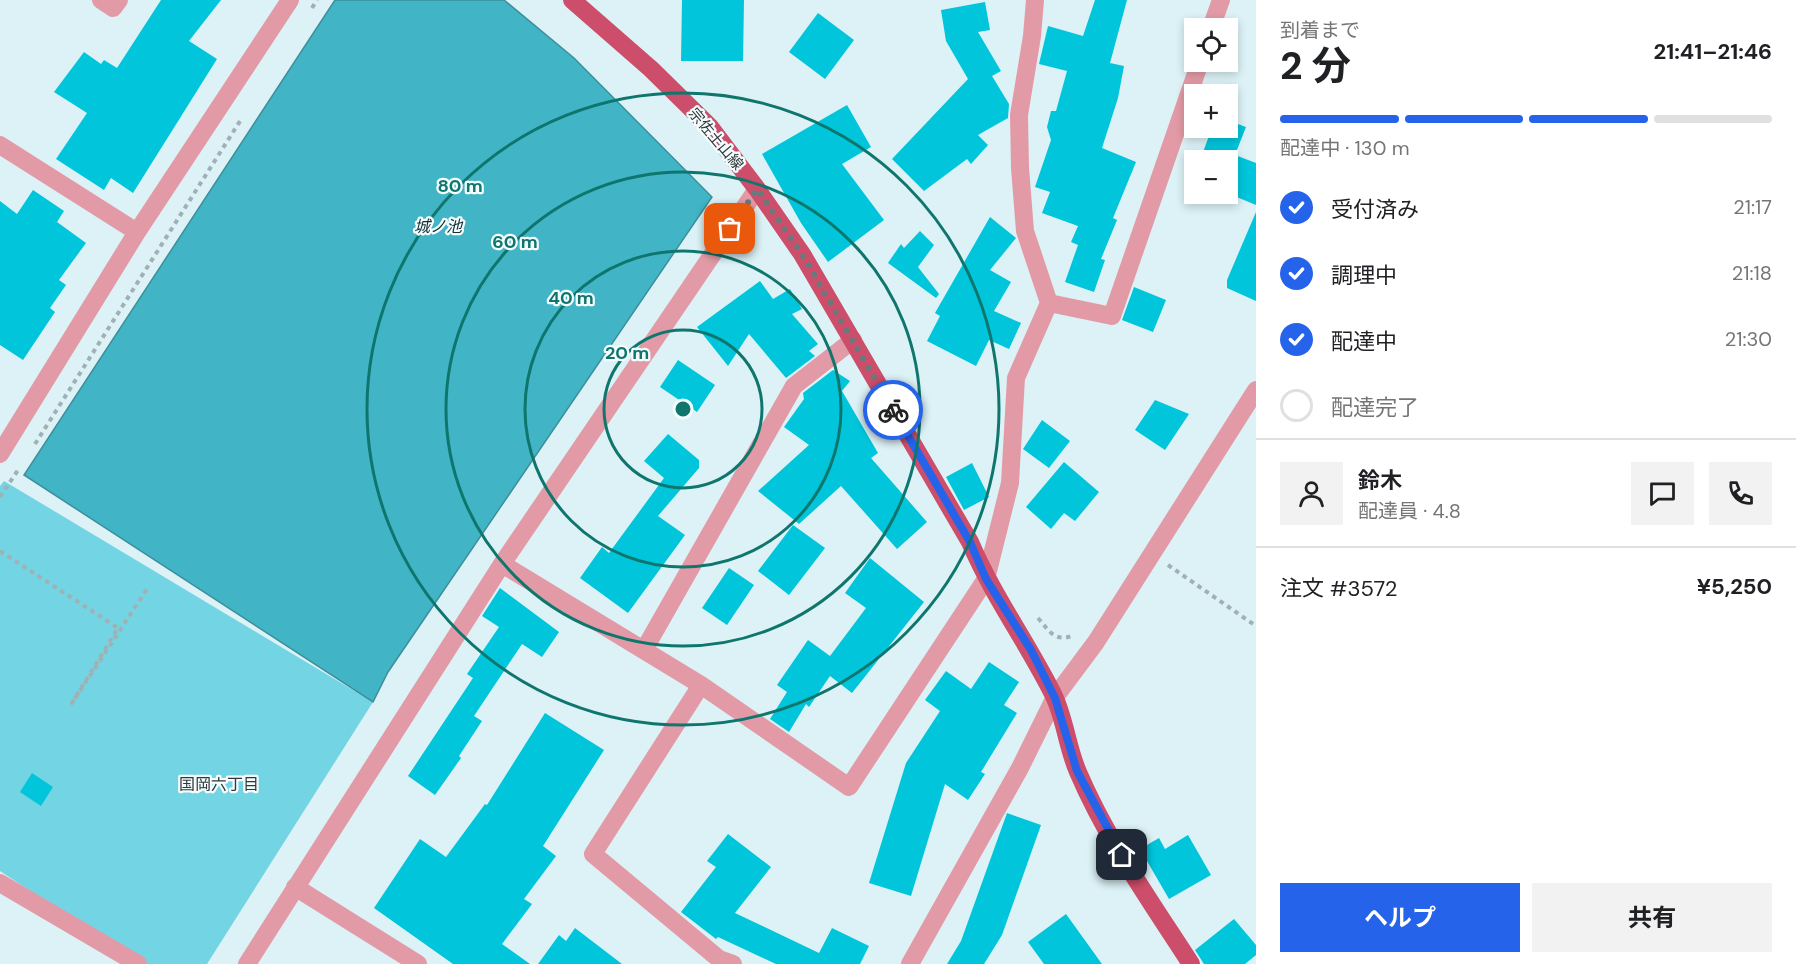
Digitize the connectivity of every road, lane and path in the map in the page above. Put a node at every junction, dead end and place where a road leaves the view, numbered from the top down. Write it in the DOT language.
graph roads {
  1 [pos="101,0"];
  2 [pos="119,0"];
  3 [pos="290,0"];
  4 [pos="317,0"];
  5 [pos="572,0"];
  6 [pos="1035,0"];
  7 [pos="1221,0"];
  8 [pos="311,10"];
  9 [pos="1215,18"];
  10 [pos="1197,72"];
  11 [pos="247,110"];
  12 [pos="0,145"];
  13 [pos="757,189"];
  14 [pos="136,232"];
  15 [pos="1049,303"];
  16 [pos="853,340"];
  17 [pos="1256,390"];
  18 [pos="31,451"];
  19 [pos="0,453"];
  20 [pos="25,460"];
  21 [pos="0,497"];
  22 [pos="0,551"];
  23 [pos="1150,553"];
  24 [pos="502,564"];
  25 [pos="986,579"];
  26 [pos="149,586"];
  27 [pos="1256,626"];
  28 [pos="644,651"];
  29 [pos="701,686"];
  30 [pos="1055,698"];
  31 [pos="0,883"];
  32 [pos="295,887"];
  33 [pos="138,964"];
  34 [pos="247,964"];
  35 [pos="418,964"];
  36 [pos="733,964"];
  37 [pos="910,964"];
  38 [pos="1191,964"];
  1 -- 2 [label="street"];
  3 -- 14 [label="street"];
  4 -- 8 [label="path"];
  5 -- 13 [label="main road, 宗佐土山線"];
  6 -- 15 [label="street"];
  7 -- 9 [label="street"];
  10 -- 15 [label="street"];
  11 -- 18 [label="path"];
  12 -- 14 [label="street"];
  13 -- 16 [label="main road, 宗佐土山線"];
  13 -- 24 [label="street"];
  14 -- 19 [label="street"];
  15 -- 25 [label="street"];
  16 -- 25 [label="main road, 宗佐土山線"];
  16 -- 28 [label="street"];
  17 -- 23 [label="street"];
  20 -- 21 [label="path"];
  22 -- 26 [label="path"];
  23 -- 27 [label="path"];
  23 -- 30 [label="street"];
  24 -- 28 [label="street"];
  24 -- 32 [label="street"];
  25 -- 29 [label="street"];
  25 -- 30 [label="main road, 宗佐土山線"];
  28 -- 29 [label="street"];
  29 -- 36 [label="street"];
  30 -- 37 [label="street"];
  30 -- 38 [label="main road, 宗佐土山線"];
  31 -- 33 [label="street"];
  32 -- 34 [label="street"];
  32 -- 35 [label="street"];
}
